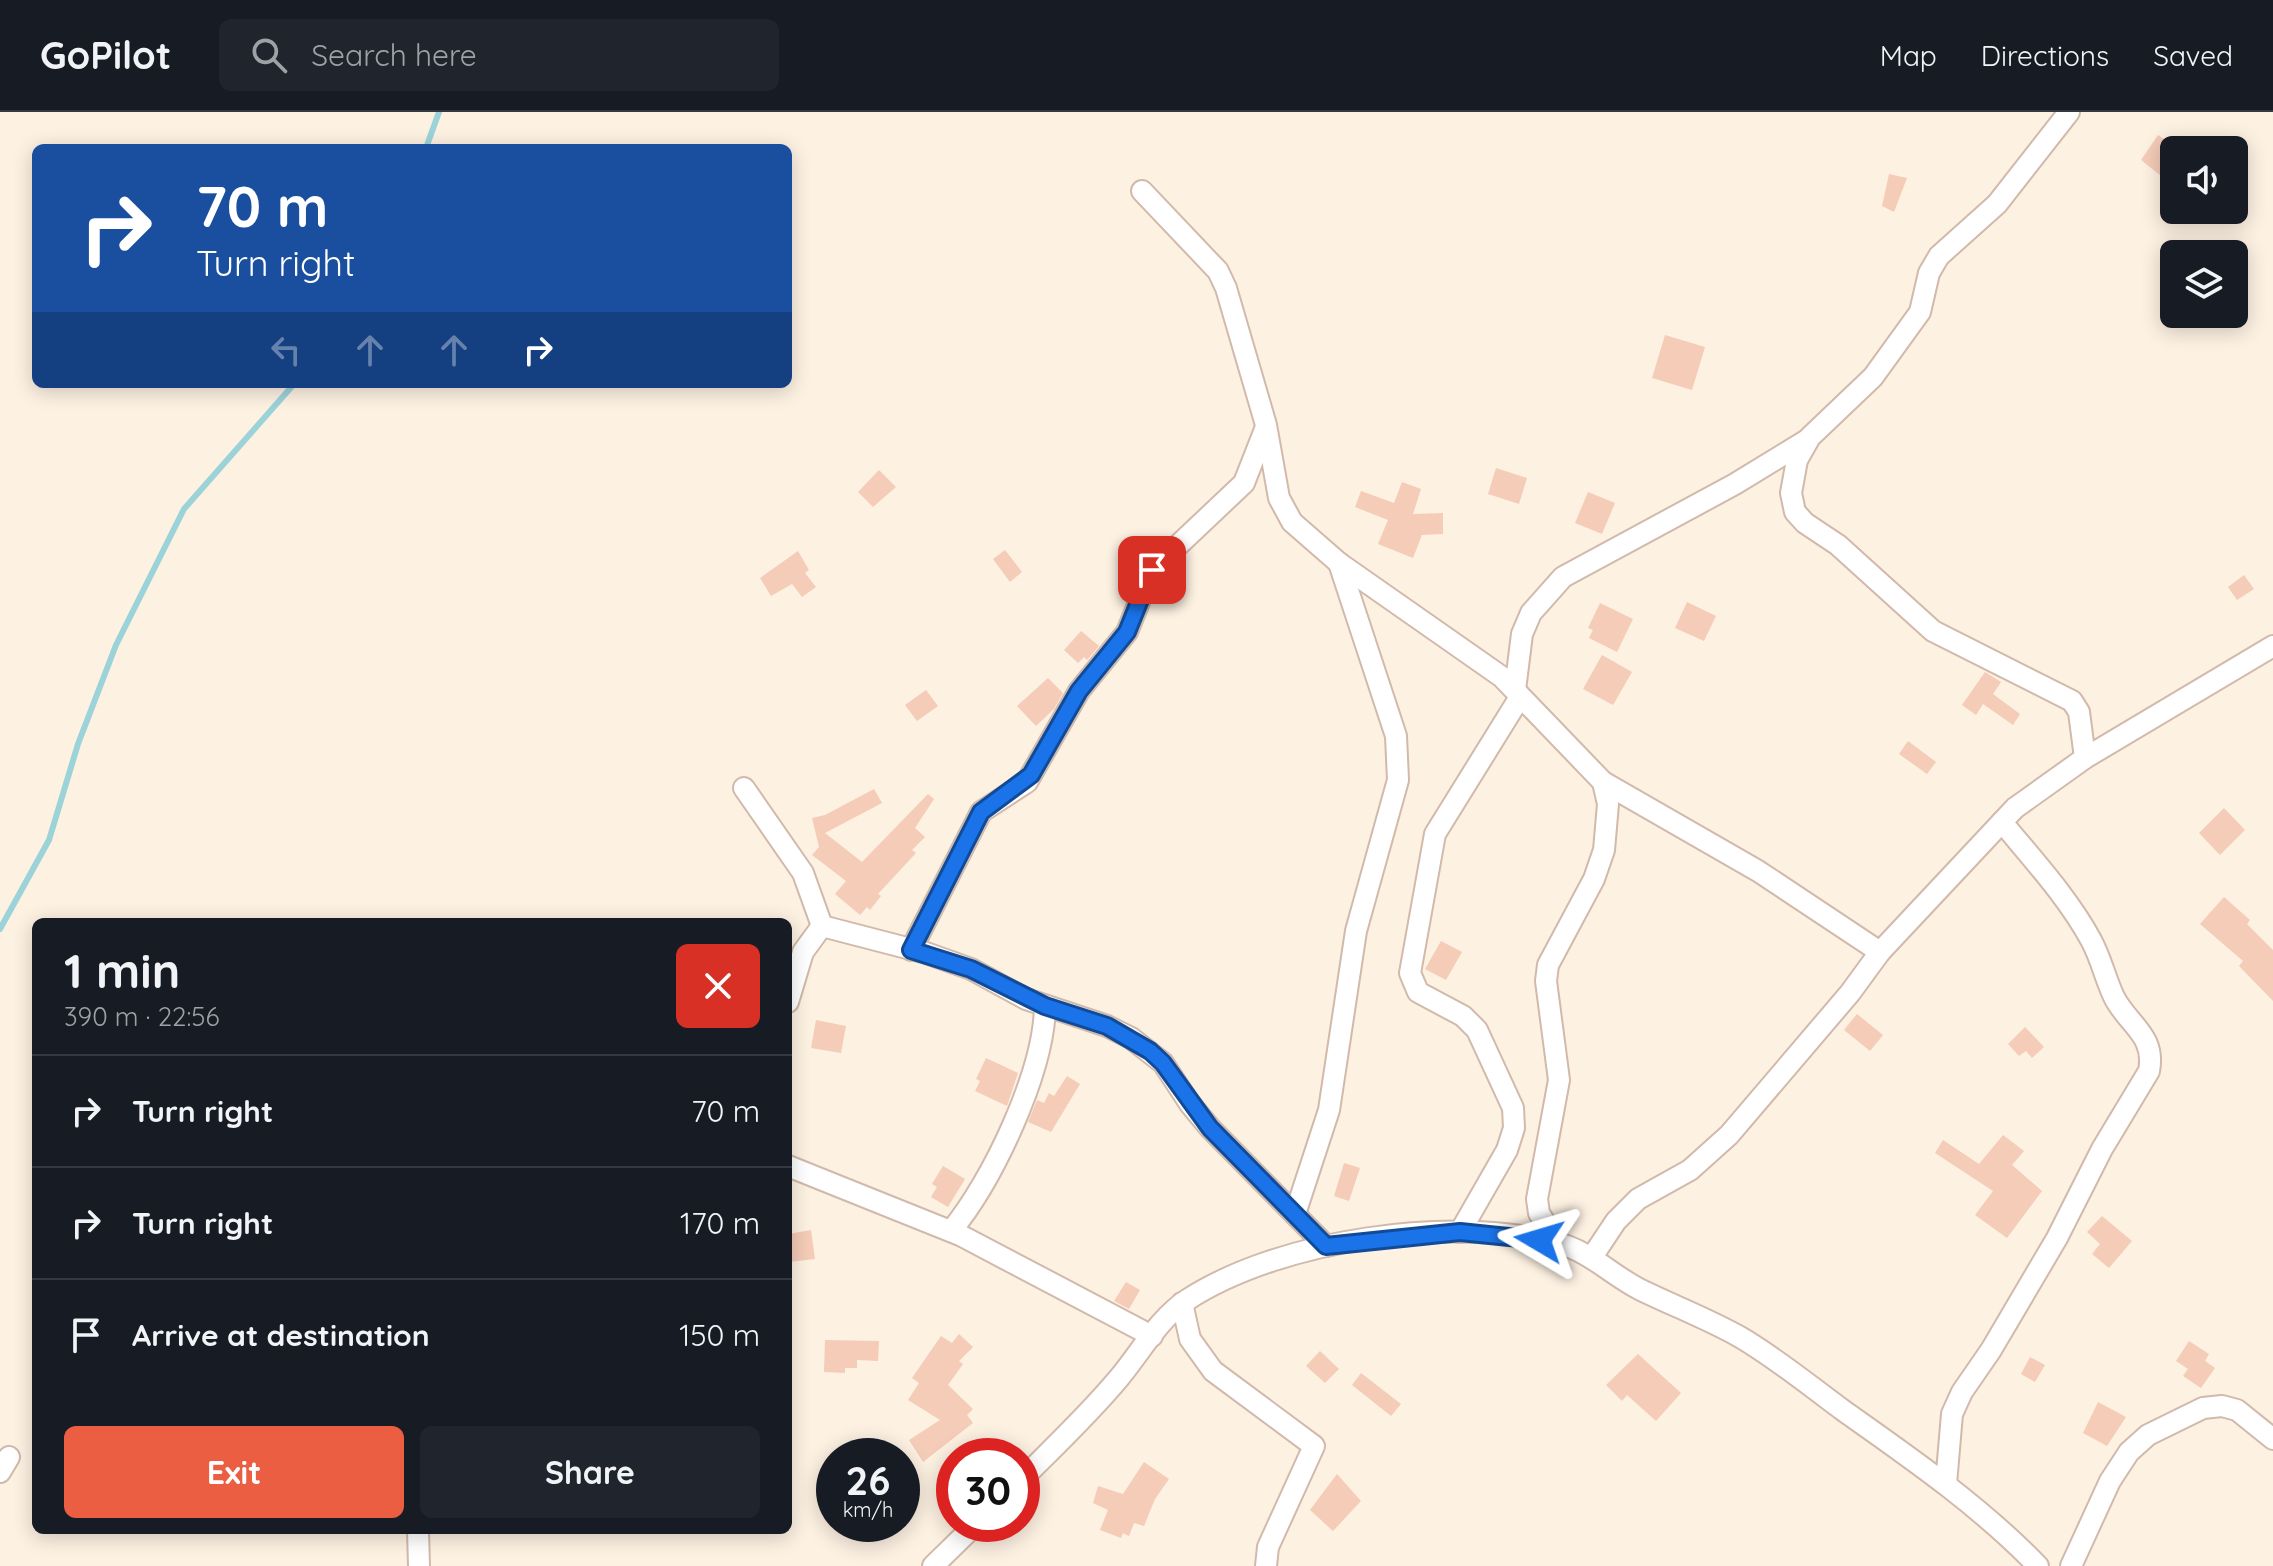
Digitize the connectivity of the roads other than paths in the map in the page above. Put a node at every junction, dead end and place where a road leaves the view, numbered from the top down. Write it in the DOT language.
graph roads {
  1 [pos="2069,112"];
  2 [pos="1142,191"];
  3 [pos="1266,425"];
  4 [pos="1810,437"];
  5 [pos="1339,563"];
  6 [pos="2273,646"];
  7 [pos="1518,694"];
  8 [pos="2085,758"];
  9 [pos="1603,782"];
  10 [pos="744,788"];
  11 [pos="2002,822"];
  12 [pos="822,926"];
  13 [pos="911,950"];
  14 [pos="1880,952"];
  15 [pos="792,986"];
  16 [pos="1045,1006"];
  17 [pos="792,1168"];
  18 [pos="1295,1214"];
  19 [pos="951,1231"];
  20 [pos="1460,1232"];
  21 [pos="1557,1243"];
  22 [pos="1326,1246"];
  23 [pos="1592,1257"];
  24 [pos="1182,1303"];
  25 [pos="1152,1336"];
  26 [pos="2273,1439"];
  27 [pos="1040,1460"];
  28 [pos="1946,1484"];
  29 [pos="418,1534"];
  30 [pos="958,1542"];
  31 [pos="419,1566"];
  32 [pos="933,1566"];
  33 [pos="1266,1566"];
  34 [pos="2038,1566"];
  35 [pos="2071,1566"];
  1 -- 4 [label="street"];
  2 -- 3 [label="street"];
  3 -- 5 [label="street"];
  3 -- 13 [label="street"];
  4 -- 7 [label="street"];
  4 -- 8 [label="street"];
  5 -- 7 [label="street"];
  5 -- 18 [label="street"];
  6 -- 8 [label="street"];
  7 -- 9 [label="street"];
  7 -- 20 [label="street"];
  8 -- 11 [label="street"];
  9 -- 14 [label="street"];
  9 -- 21 [label="street"];
  10 -- 12 [label="street"];
  11 -- 14 [label="street"];
  11 -- 28 [label="street"];
  12 -- 13 [label="street"];
  12 -- 15 [label="street"];
  13 -- 16 [label="street"];
  14 -- 23 [label="street"];
  16 -- 18 [label="street"];
  16 -- 19 [label="street"];
  17 -- 19 [label="street"];
  18 -- 22 [label="street"];
  19 -- 25 [label="street"];
  20 -- 21 [label="street"];
  20 -- 22 [label="street"];
  21 -- 23 [label="street"];
  22 -- 24 [label="street"];
  23 -- 28 [label="street"];
  24 -- 25 [label="street"];
  24 -- 33 [label="street"];
  25 -- 27 [label="street"];
  26 -- 35 [label="street"];
  28 -- 34 [label="street"];
  29 -- 31 [label="street"];
  30 -- 32 [label="street"];
}
